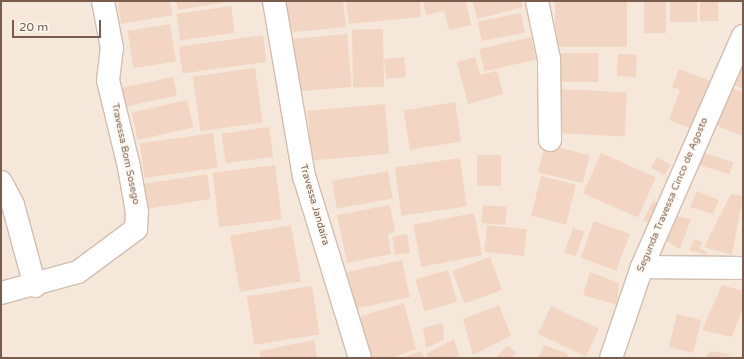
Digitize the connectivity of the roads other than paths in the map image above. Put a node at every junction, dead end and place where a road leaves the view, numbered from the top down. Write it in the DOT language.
graph roads {
  1 [pos="104,1"];
  2 [pos="274,1"];
  3 [pos="537,1"];
  4 [pos="742,40"];
  5 [pos="550,140"];
  6 [pos="1,182"];
  7 [pos="642,267"];
  8 [pos="743,268"];
  9 [pos="35,286"];
  10 [pos="1,293"];
  11 [pos="360,358"];
  12 [pos="611,358"];
  1 -- 9 [label="street, Travessa Bom Sosego"];
  2 -- 11 [label="street, Travessa Jandaíra"];
  3 -- 5 [label="street"];
  4 -- 7 [label="street, Segunda Travessa Cinco de Agosto"];
  6 -- 9 [label="street"];
  7 -- 8 [label="street"];
  7 -- 12 [label="street, Segunda Travessa Cinco de Agosto"];
  9 -- 10 [label="street, Travessa Bom Sosego"];
}
